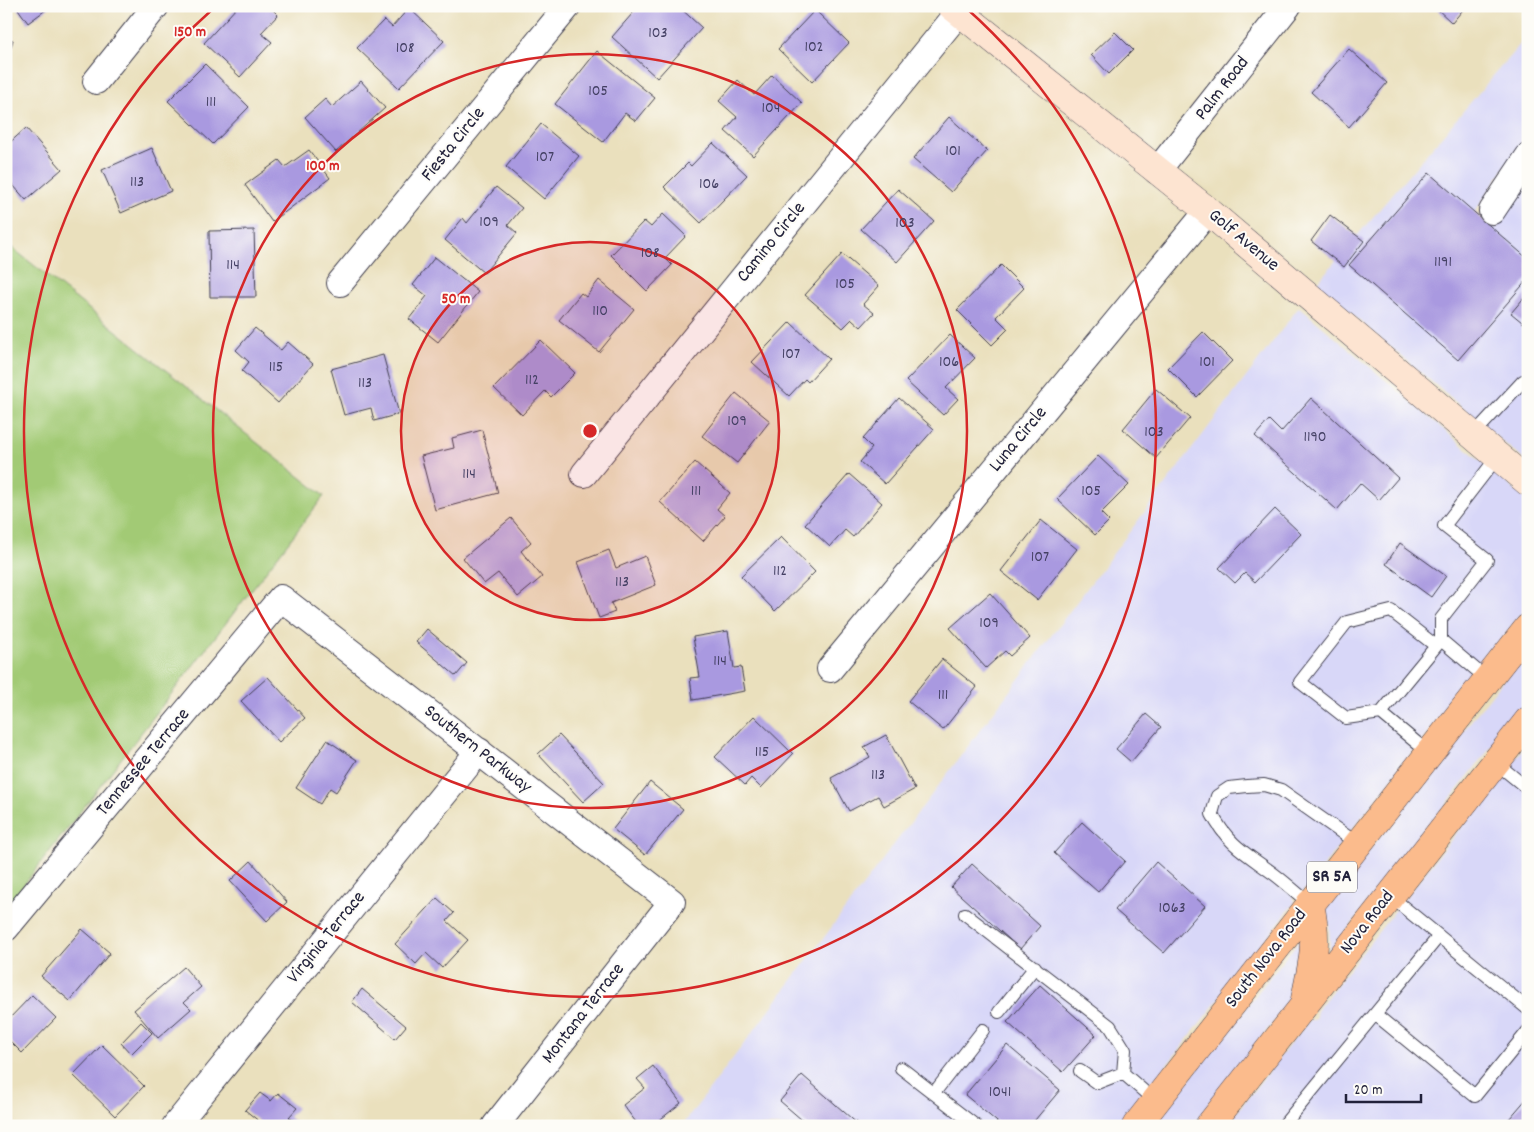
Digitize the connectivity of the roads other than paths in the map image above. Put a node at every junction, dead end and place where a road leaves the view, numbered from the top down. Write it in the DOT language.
graph roads {
  1 [pos="156,6"];
  2 [pos="568,6"];
  3 [pos="1288,6"];
  4 [pos="956,9"];
  5 [pos="96,81"];
  6 [pos="1528,157"];
  7 [pos="1157,171"];
  8 [pos="1208,211"];
  9 [pos="1492,211"];
  10 [pos="340,283"];
  11 [pos="1528,385"];
  12 [pos="1473,435"];
  13 [pos="1498,456"];
  14 [pos="584,474"];
  15 [pos="1528,482"];
  16 [pos="281,598"];
  17 [pos="1528,628"];
  18 [pos="1438,643"];
  19 [pos="830,669"];
  20 [pos="1487,679"];
  21 [pos="1380,713"];
  22 [pos="1528,721"];
  23 [pos="479,751"];
  24 [pos="1429,753"];
  25 [pos="1495,762"];
  26 [pos="1528,789"];
  27 [pos="1358,844"];
  28 [pos="1390,896"];
  29 [pos="672,902"];
  30 [pos="1310,904"];
  31 [pos="965,914"];
  32 [pos="6,928"];
  33 [pos="1439,936"];
  34 [pos="1035,967"];
  35 [pos="1304,1006"];
  36 [pos="1528,1009"];
  37 [pos="999,1012"];
  38 [pos="1375,1014"];
  39 [pos="983,1030"];
  40 [pos="1528,1031"];
  41 [pos="901,1068"];
  42 [pos="1080,1071"];
  43 [pos="1123,1073"];
  44 [pos="934,1093"];
  45 [pos="1155,1101"];
  46 [pos="1215,1124"];
  47 [pos="174,1126"];
  48 [pos="495,1126"];
  49 [pos="976,1126"];
  50 [pos="1136,1126"];
  51 [pos="1283,1126"];
  1 -- 5 [label="street"];
  2 -- 10 [label="street, Fiesta Circle"];
  3 -- 7 [label="street, Palm Road"];
  4 -- 7 [label="street, Golf Avenue"];
  4 -- 14 [label="street, Camino Circle"];
  6 -- 9 [label="street"];
  7 -- 8 [label="street, Golf Avenue"];
  8 -- 12 [label="street, Golf Avenue"];
  8 -- 19 [label="street, Luna Circle"];
  11 -- 12 [label="lane"];
  12 -- 13 [label="street, Golf Avenue"];
  13 -- 15 [label="street, Golf Avenue"];
  13 -- 18 [label="lane"];
  16 -- 23 [label="street, Southern Parkway"];
  16 -- 32 [label="street, Tennessee Terrace"];
  17 -- 20 [label="main road, South Nova Road / SR 5A"];
  18 -- 20 [label="lane"];
  18 -- 21 [label="lane"];
  18 -- 21 [label="lane"];
  20 -- 24 [label="main road, South Nova Road / SR 5A"];
  21 -- 24 [label="lane"];
  22 -- 25 [label="main road, Nova Road / SR 5A"];
  23 -- 29 [label="street, Southern Parkway"];
  23 -- 47 [label="street, Virginia Terrace"];
  24 -- 27 [label="main road, South Nova Road / SR 5A"];
  25 -- 26 [label="lane"];
  25 -- 28 [label="main road, Nova Road / SR 5A"];
  27 -- 30 [label="main road, South Nova Road / SR 5A"];
  27 -- 30 [label="lane"];
  28 -- 33 [label="lane"];
  28 -- 35 [label="main road, Nova Road / SR 5A"];
  29 -- 48 [label="street, Montana Terrace"];
  30 -- 35 [label="main road"];
  30 -- 45 [label="main road, South Nova Road / SR 5A"];
  31 -- 34 [label="lane"];
  33 -- 36 [label="lane"];
  33 -- 38 [label="lane"];
  34 -- 37 [label="lane"];
  34 -- 43 [label="lane"];
  35 -- 46 [label="main road, Nova Road / SR 5A"];
  38 -- 40 [label="lane"];
  38 -- 51 [label="lane"];
  39 -- 44 [label="lane"];
  41 -- 44 [label="lane"];
  42 -- 43 [label="lane"];
  43 -- 45 [label="lane"];
  44 -- 49 [label="lane"];
  45 -- 50 [label="main road, South Nova Road / SR 5A"];
}
